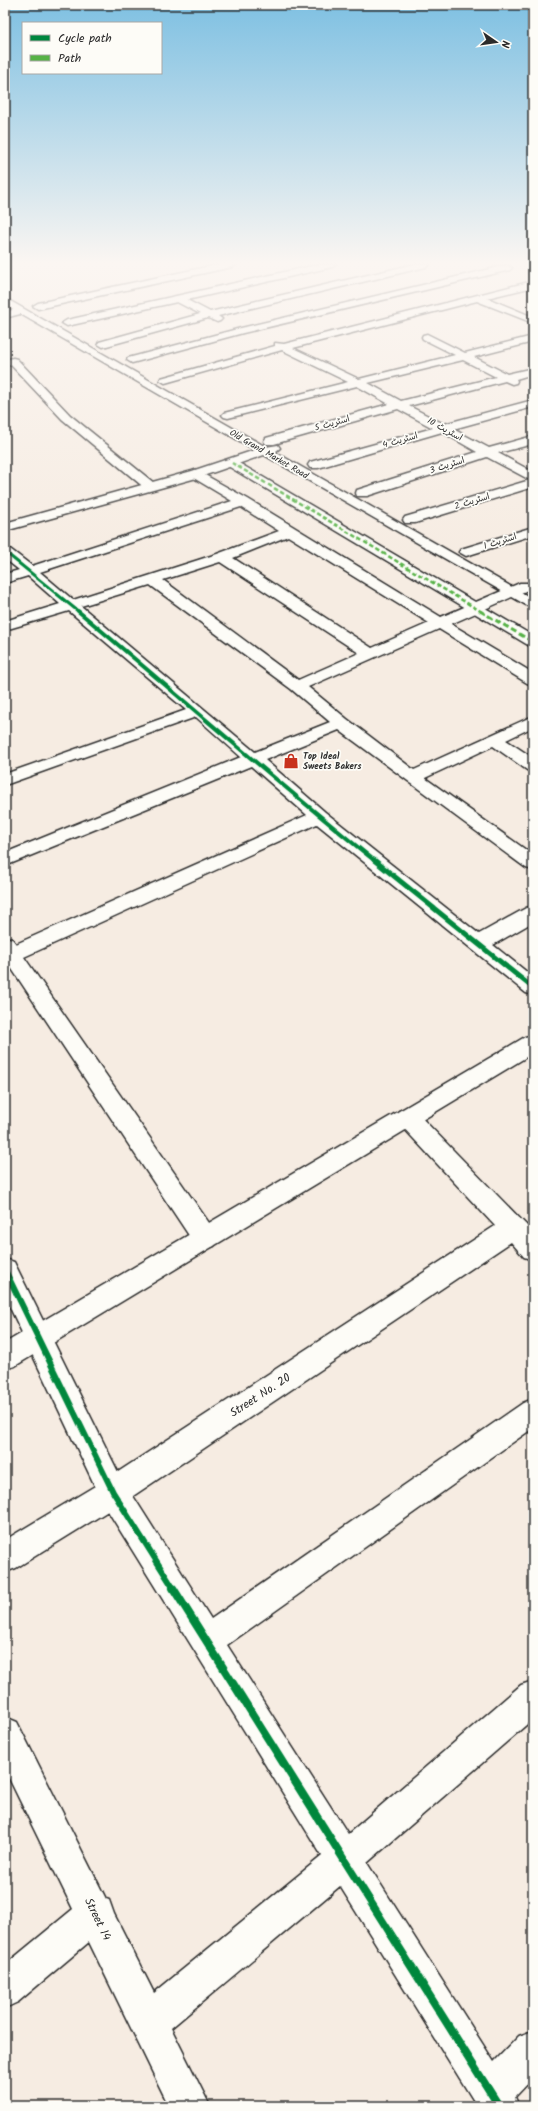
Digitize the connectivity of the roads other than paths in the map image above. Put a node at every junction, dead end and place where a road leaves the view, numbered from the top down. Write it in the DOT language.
graph roads {
  1 [pos="11,363"];
  2 [pos="117,363"];
  3 [pos="136,363"];
  4 [pos="228,363"];
  5 [pos="316,363"];
  6 [pos="434,363"];
  7 [pos="477,363"];
  8 [pos="533,370"];
  9 [pos="505,378"];
  10 [pos="165,380"];
  11 [pos="357,382"];
  12 [pos="519,384"];
  13 [pos="533,403"];
  14 [pos="398,405"];
  15 [pos="228,415"];
  16 [pos="443,427"];
  17 [pos="533,440"];
  18 [pos="272,446"];
  19 [pos="486,453"];
  20 [pos="232,463"];
  21 [pos="314,465"];
  22 [pos="328,473"];
  23 [pos="196,474"];
  24 [pos="533,477"];
  25 [pos="533,483"];
  26 [pos="349,485"];
  27 [pos="150,486"];
  28 [pos="362,493"];
  29 [pos="376,500"];
  30 [pos="243,502"];
  31 [pos="396,512"];
  32 [pos="410,520"];
  33 [pos="5,526"];
  34 [pos="422,527"];
  35 [pos="533,530"];
  36 [pos="290,531"];
  37 [pos="454,545"];
  38 [pos="5,552"];
  39 [pos="466,552"];
  40 [pos="222,556"];
  41 [pos="479,560"];
  42 [pos="30,571"];
  43 [pos="5,579"];
  44 [pos="153,580"];
  45 [pos="511,585"];
  46 [pos="529,588"];
  47 [pos="70,605"];
  48 [pos="533,605"];
  49 [pos="477,608"];
  50 [pos="443,624"];
  51 [pos="5,626"];
  52 [pos="533,642"];
  53 [pos="371,654"];
  54 [pos="533,680"];
  55 [pos="297,686"];
  56 [pos="198,711"];
  57 [pos="533,721"];
  58 [pos="341,723"];
  59 [pos="494,739"];
  60 [pos="253,758"];
  61 [pos="533,766"];
  62 [pos="413,777"];
  63 [pos="6,778"];
  64 [pos="319,816"];
  65 [pos="5,860"];
  66 [pos="533,864"];
  67 [pos="533,913"];
  68 [pos="480,943"];
  69 [pos="7,952"];
  70 [pos="533,988"];
  71 [pos="533,1043"];
  72 [pos="408,1116"];
  73 [pos="512,1228"];
  74 [pos="205,1238"];
  75 [pos="533,1249"];
  76 [pos="5,1270"];
  77 [pos="37,1339"];
  78 [pos="5,1357"];
  79 [pos="533,1412"];
  80 [pos="113,1492"];
  81 [pos="5,1557"];
  82 [pos="206,1641"];
  83 [pos="533,1697"];
  84 [pos="5,1734"];
  85 [pos="344,1860"];
  86 [pos="96,1914"];
  87 [pos="5,1990"];
  88 [pos="149,2022"];
  89 [pos="533,2050"];
  90 [pos="495,2100"];
  91 [pos="190,2106"];
  1 -- 27 [label="street"];
  2 -- 18 [label="street, Old Grand Market Road"];
  3 -- 10 [label="street, Old Grand Market Road"];
  4 -- 10 [label="street"];
  5 -- 11 [label="street, اسٹریٹ 10"];
  6 -- 11 [label="street"];
  7 -- 9 [label="street"];
  8 -- 9 [label="street, اسٹریٹ 5"];
  9 -- 12 [label="street"];
  9 -- 14 [label="street, اسٹریٹ 5"];
  10 -- 15 [label="street, Old Grand Market Road"];
  11 -- 14 [label="street, اسٹریٹ 10"];
  11 -- 15 [label="street"];
  13 -- 16 [label="street, اسٹریٹ 4"];
  14 -- 16 [label="street, اسٹریٹ 10"];
  14 -- 18 [label="street, اسٹریٹ 5"];
  15 -- 18 [label="street, Old Grand Market Road"];
  16 -- 19 [label="street, اسٹریٹ 10"];
  16 -- 21 [label="street, اسٹریٹ 4"];
  17 -- 19 [label="street, اسٹریٹ 3"];
  18 -- 20 [label="street, اسٹریٹ 5"];
  18 -- 21 [label="street, Old Grand Market Road"];
  18 -- 45 [label="street, Old Grand Market Road"];
  19 -- 24 [label="street, اسٹریٹ 10"];
  19 -- 28 [label="street, اسٹریٹ 3"];
  20 -- 23 [label="street, اسٹریٹ 5"];
  20 -- 49 [label="street"];
  21 -- 22 [label="street, Old Grand Market Road"];
  23 -- 27 [label="street, اسٹریٹ 5"];
  23 -- 30 [label="street"];
  25 -- 32 [label="street, اسٹریٹ 2"];
  26 -- 28 [label="street"];
  27 -- 33 [label="street, اسٹریٹ 5"];
  28 -- 29 [label="street"];
  30 -- 36 [label="street"];
  30 -- 42 [label="street"];
  31 -- 32 [label="street"];
  32 -- 34 [label="street"];
  35 -- 39 [label="street, اسٹریٹ 1"];
  36 -- 40 [label="street"];
  36 -- 50 [label="street"];
  37 -- 39 [label="street"];
  38 -- 42 [label="street"];
  39 -- 41 [label="street"];
  40 -- 44 [label="street"];
  40 -- 53 [label="street"];
  42 -- 43 [label="street"];
  42 -- 47 [label="street"];
  44 -- 47 [label="street"];
  44 -- 55 [label="street"];
  45 -- 46 [label="street"];
  45 -- 48 [label="street, Old Grand Market Road"];
  45 -- 49 [label="street"];
  47 -- 51 [label="street"];
  47 -- 56 [label="street"];
  49 -- 50 [label="street"];
  49 -- 52 [label="street"];
  50 -- 53 [label="street"];
  50 -- 54 [label="street"];
  53 -- 55 [label="street"];
  55 -- 58 [label="street"];
  56 -- 60 [label="street"];
  56 -- 63 [label="street"];
  57 -- 59 [label="street"];
  58 -- 60 [label="street"];
  58 -- 62 [label="street"];
  59 -- 61 [label="street"];
  59 -- 62 [label="street"];
  60 -- 64 [label="street"];
  60 -- 65 [label="street"];
  62 -- 66 [label="street"];
  64 -- 68 [label="street"];
  64 -- 69 [label="street"];
  67 -- 68 [label="street"];
  68 -- 70 [label="street"];
  69 -- 74 [label="street"];
  71 -- 72 [label="street"];
  72 -- 73 [label="street"];
  72 -- 74 [label="street"];
  73 -- 75 [label="street"];
  73 -- 80 [label="street, Street No. 20"];
  74 -- 77 [label="street"];
  76 -- 77 [label="street"];
  77 -- 78 [label="street"];
  77 -- 80 [label="street"];
  79 -- 82 [label="street"];
  80 -- 81 [label="street, Street No. 20"];
  80 -- 82 [label="street"];
  82 -- 85 [label="street"];
  83 -- 85 [label="street"];
  84 -- 86 [label="street, Street 14"];
  85 -- 88 [label="street"];
  85 -- 90 [label="street"];
  86 -- 87 [label="street"];
  86 -- 88 [label="street, Street 14"];
  88 -- 91 [label="street, Street 14"];
  89 -- 90 [label="street"];
}
